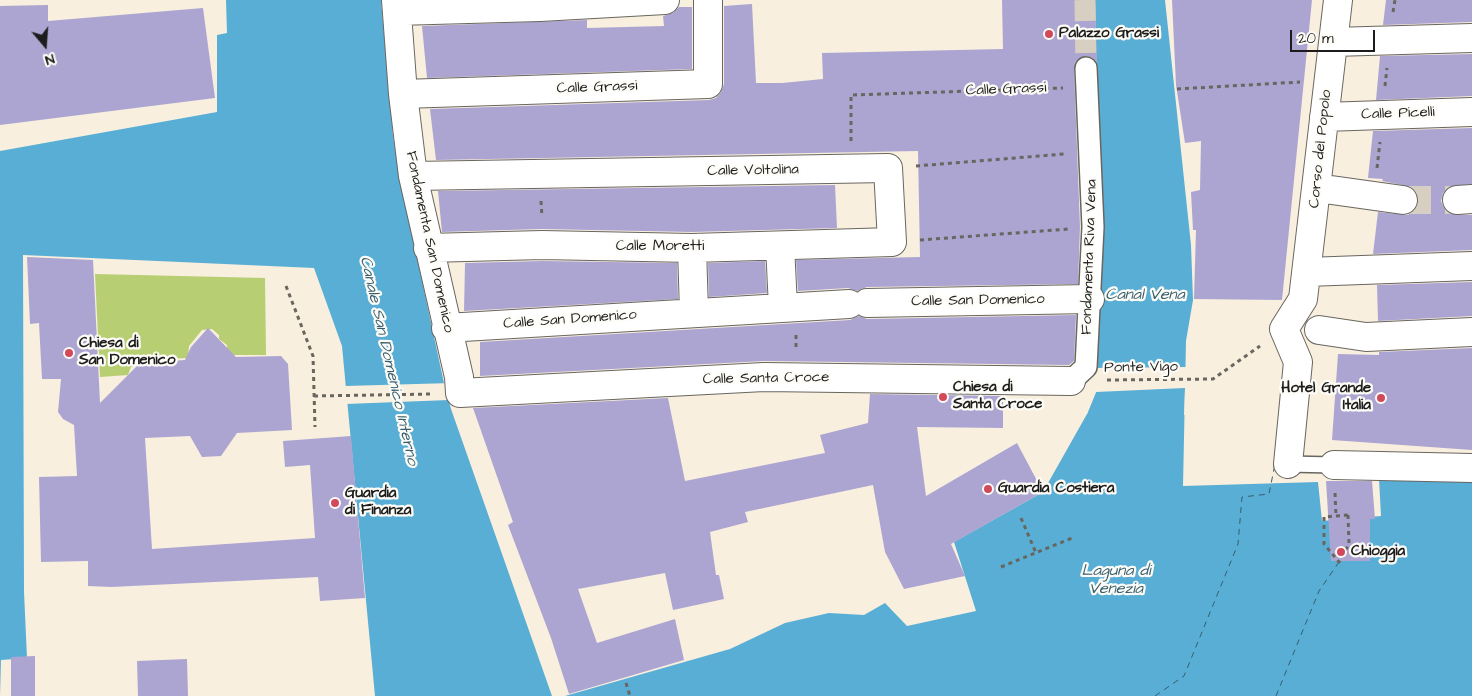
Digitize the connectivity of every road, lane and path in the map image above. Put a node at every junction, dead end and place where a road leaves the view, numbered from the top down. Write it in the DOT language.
graph roads {
  1 [pos="665,0"];
  2 [pos="708,0"];
  3 [pos="1338,0"];
  4 [pos="397,6"];
  5 [pos="1472,38"];
  6 [pos="1333,42"];
  7 [pos="1086,78"];
  8 [pos="1328,80"];
  9 [pos="1177,89"];
  10 [pos="403,94"];
  11 [pos="1472,112"];
  12 [pos="1324,117"];
  13 [pos="1092,152"];
  14 [pos="888,168"];
  15 [pos="852,170"];
  16 [pos="541,174"];
  17 [pos="413,176"];
  18 [pos="1316,188"];
  19 [pos="1403,200"];
  20 [pos="1094,227"];
  21 [pos="892,242"];
  22 [pos="542,246"];
  23 [pos="780,246"];
  24 [pos="428,248"];
  25 [pos="692,248"];
  26 [pos="1472,266"];
  27 [pos="1307,272"];
  28 [pos="286,286"];
  29 [pos="1090,299"];
  30 [pos="1303,299"];
  31 [pos="789,307"];
  32 [pos="694,312"];
  33 [pos="446,328"];
  34 [pos="1284,329"];
  35 [pos="1319,330"];
  36 [pos="1472,332"];
  37 [pos="1298,362"];
  38 [pos="798,377"];
  39 [pos="1103,380"];
  40 [pos="1072,381"];
  41 [pos="460,393"];
  42 [pos="409,395"];
  43 [pos="314,396"];
  44 [pos="315,427"];
  45 [pos="1288,464"];
  46 [pos="1334,465"];
  47 [pos="1472,468"];
  48 [pos="1021,518"];
  49 [pos="1072,538"];
  50 [pos="1036,553"];
  51 [pos="1339,562"];
  52 [pos="1001,566"];
  53 [pos="626,683"];
  54 [pos="630,696"];
  1 -- 4 [label="street"];
  2 -- 10 [label="street, Calle Grassi"];
  3 -- 6 [label="street, Corso del Popolo"];
  4 -- 10 [label="street, Fondamenta San Domenico"];
  5 -- 6 [label="street"];
  6 -- 8 [label="street, Corso del Popolo"];
  7 -- 13 [label="street, Fondamenta Riva Vena"];
  7 -- 15 [label="path, Calle Grassi"];
  8 -- 9 [label="path"];
  8 -- 12 [label="street, Corso del Popolo"];
  10 -- 17 [label="street, Fondamenta San Domenico"];
  11 -- 12 [label="street, Calle Picelli"];
  12 -- 18 [label="street, Corso del Popolo"];
  13 -- 14 [label="path"];
  13 -- 20 [label="street, Fondamenta Riva Vena"];
  14 -- 15 [label="street, Calle Voltolina"];
  14 -- 21 [label="street"];
  15 -- 16 [label="street, Calle Voltolina"];
  16 -- 17 [label="street, Calle Voltolina"];
  16 -- 22 [label="path"];
  17 -- 24 [label="street, Fondamenta San Domenico"];
  18 -- 19 [label="street"];
  18 -- 27 [label="street, Corso del Popolo"];
  20 -- 21 [label="path"];
  20 -- 29 [label="street, Fondamenta Riva Vena"];
  21 -- 23 [label="street, Calle Moretti"];
  22 -- 24 [label="street, Calle Moretti"];
  22 -- 25 [label="street, Calle Moretti"];
  23 -- 25 [label="street, Calle Moretti"];
  23 -- 31 [label="street"];
  24 -- 33 [label="street, Fondamenta San Domenico"];
  25 -- 32 [label="street"];
  26 -- 27 [label="street"];
  27 -- 30 [label="street, Corso del Popolo"];
  28 -- 43 [label="path"];
  29 -- 31 [label="street, Calle San Domenico"];
  29 -- 40 [label="street, Fondamenta Riva Vena"];
  30 -- 34 [label="street, Corso del Popolo"];
  30 -- 35 [label="street"];
  31 -- 32 [label="street, Calle San Domenico"];
  31 -- 38 [label="path"];
  32 -- 33 [label="street, Calle San Domenico"];
  33 -- 41 [label="street, Fondamenta San Domenico"];
  34 -- 37 [label="street"];
  34 -- 39 [label="path, Ponte Vigo"];
  35 -- 36 [label="street"];
  35 -- 37 [label="street"];
  37 -- 45 [label="street"];
  38 -- 40 [label="street, Calle Santa Croce"];
  38 -- 41 [label="street, Calle Santa Croce"];
  42 -- 43 [label="path"];
  43 -- 44 [label="path"];
  45 -- 46 [label="lane"];
  46 -- 47 [label="street"];
  48 -- 50 [label="path"];
  49 -- 50 [label="path"];
  50 -- 52 [label="path"];
  51 -- 51 [label="path"];
  53 -- 54 [label="path"];
}
